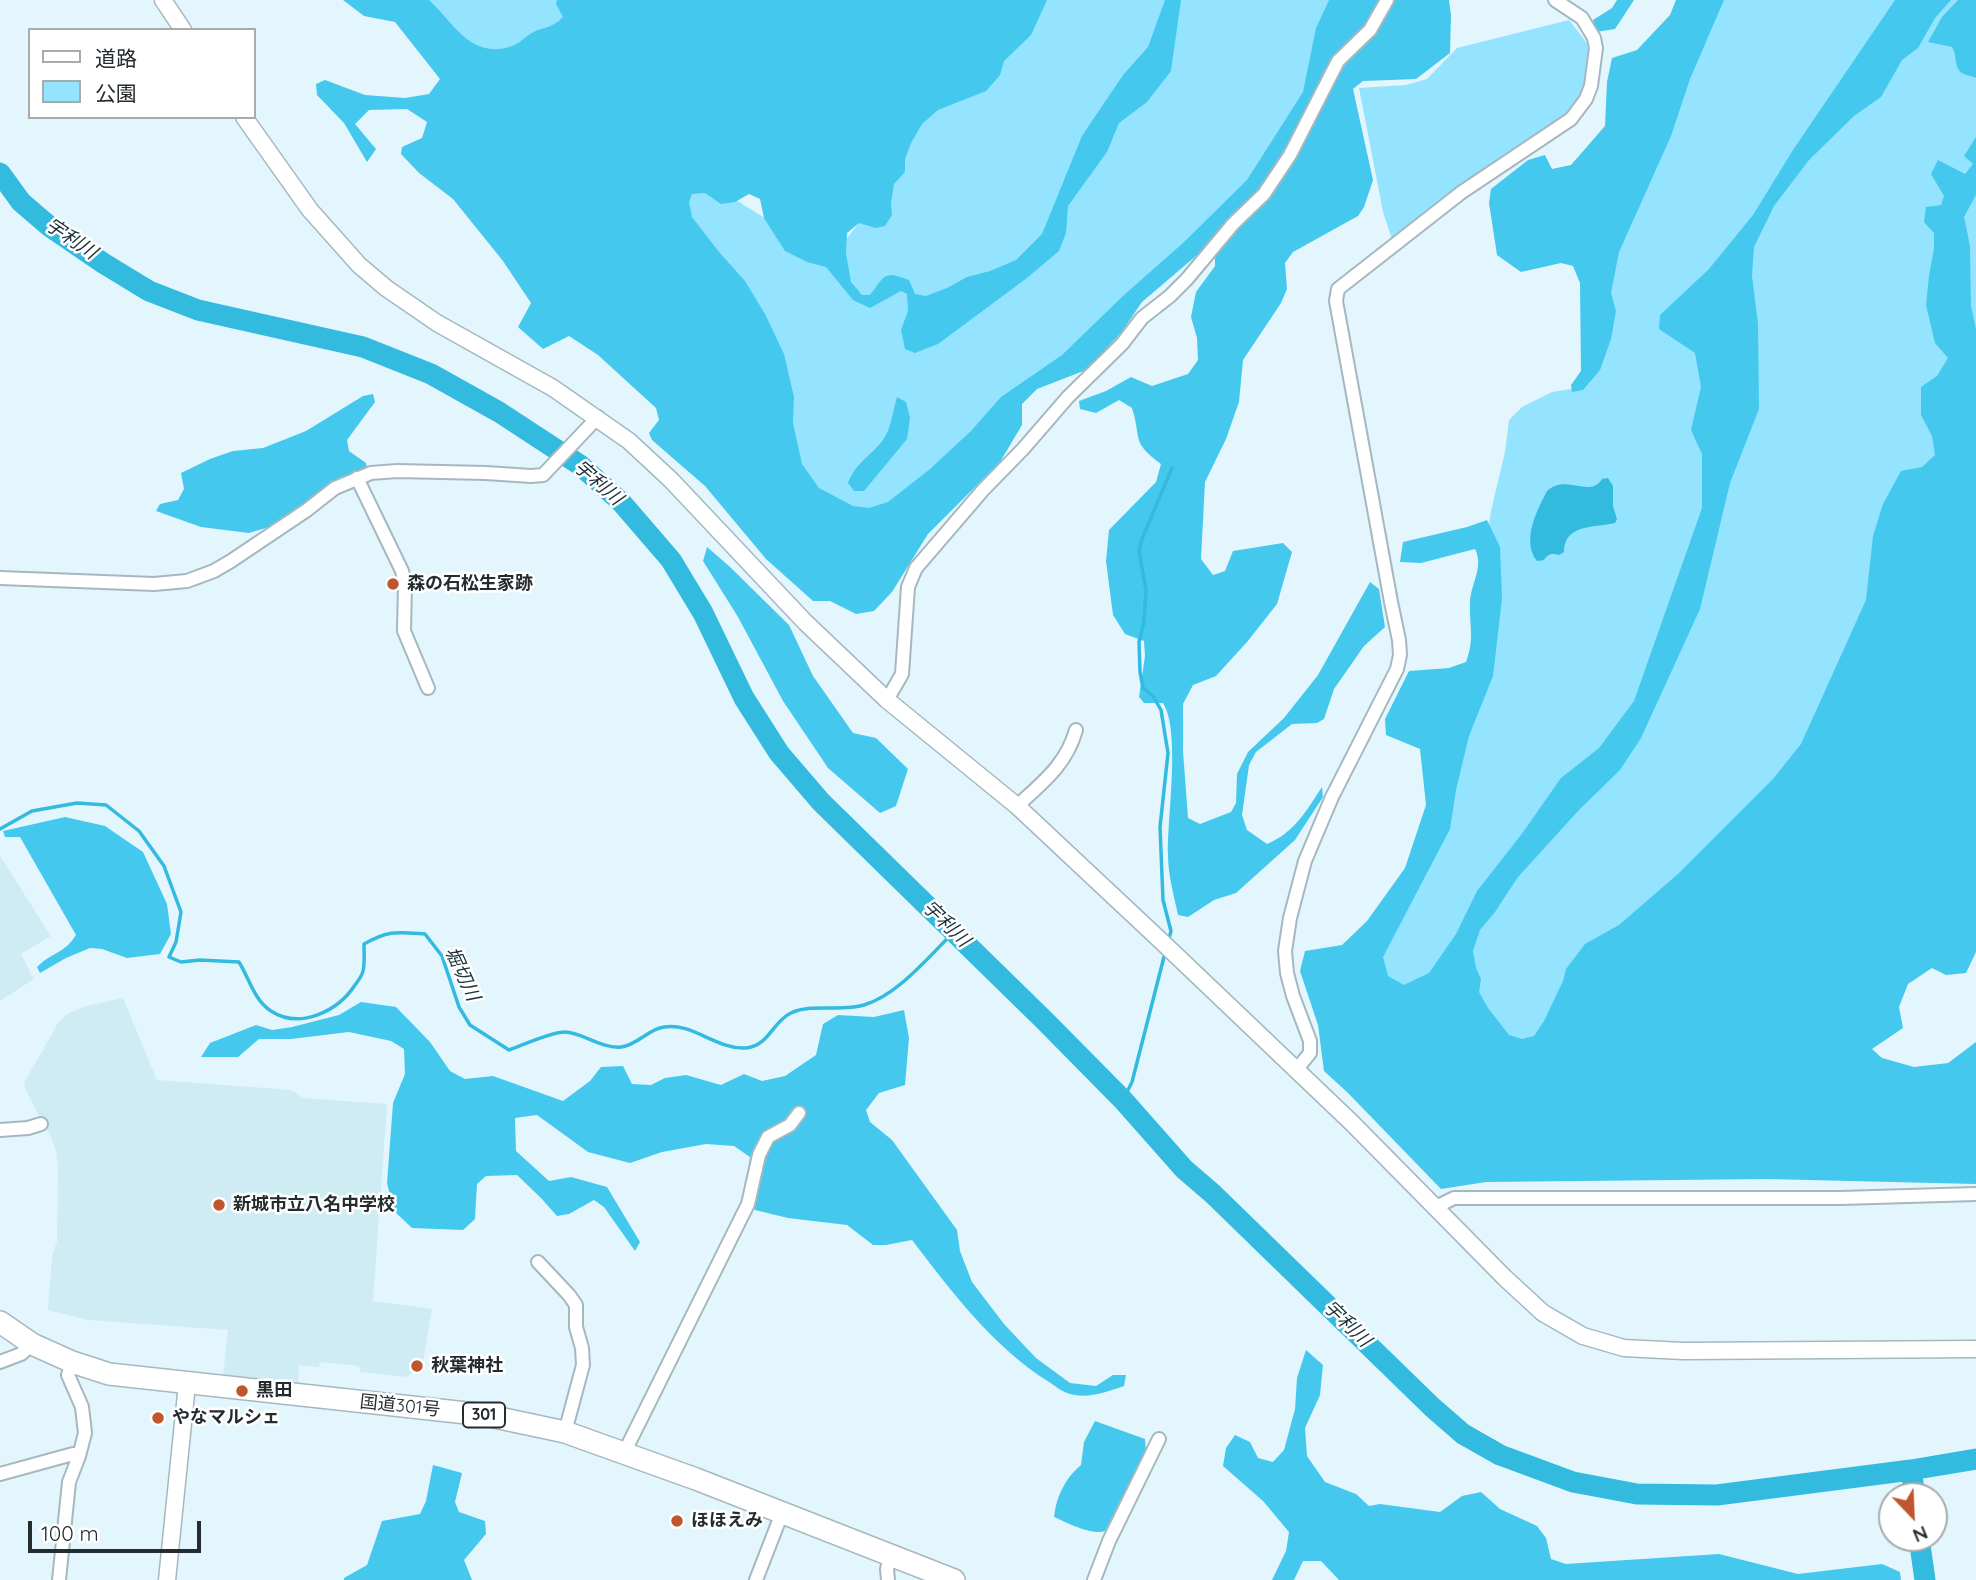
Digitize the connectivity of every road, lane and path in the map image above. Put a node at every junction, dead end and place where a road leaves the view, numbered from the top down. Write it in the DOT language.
graph roads {
  1 [pos="163,0"];
  2 [pos="1387,0"];
  3 [pos="1555,0"];
  4 [pos="182,28"];
  5 [pos="245,119"];
  6 [pos="598,417"];
  7 [pos="357,478"];
  8 [pos="0,578"];
  9 [pos="428,688"];
  10 [pos="887,700"];
  11 [pos="1076,730"];
  12 [pos="1017,806"];
  13 [pos="1297,1069"];
  14 [pos="799,1113"];
  15 [pos="41,1124"];
  16 [pos="0,1130"];
  17 [pos="1976,1194"];
  18 [pos="1436,1207"];
  19 [pos="538,1262"];
  20 [pos="0,1322"];
  21 [pos="32,1344"];
  22 [pos="1976,1349"];
  23 [pos="0,1362"];
  24 [pos="72,1362"];
  25 [pos="187,1384"];
  26 [pos="565,1432"];
  27 [pos="1159,1439"];
  28 [pos="624,1453"];
  29 [pos="79,1456"];
  30 [pos="0,1474"];
  31 [pos="782,1513"];
  32 [pos="890,1557"];
  33 [pos="59,1580"];
  34 [pos="167,1580"];
  35 [pos="756,1580"];
  36 [pos="888,1580"];
  37 [pos="954,1580"];
  38 [pos="1094,1580"];
  1 -- 4 [label="street"];
  2 -- 10 [label="street"];
  3 -- 13 [label="street"];
  5 -- 6 [label="street"];
  6 -- 7 [label="street"];
  6 -- 10 [label="street"];
  7 -- 8 [label="street"];
  7 -- 9 [label="street"];
  10 -- 12 [label="street"];
  11 -- 12 [label="street"];
  12 -- 13 [label="street"];
  13 -- 18 [label="street"];
  14 -- 28 [label="street"];
  15 -- 16 [label="street"];
  17 -- 18 [label="street"];
  18 -- 22 [label="street"];
  19 -- 26 [label="street"];
  20 -- 21 [label="highway, 国道301号 / 301"];
  21 -- 23 [label="street"];
  21 -- 24 [label="highway, 国道301号 / 301"];
  24 -- 25 [label="highway, 国道301号 / 301"];
  24 -- 29 [label="street"];
  25 -- 26 [label="highway, 国道301号 / 301"];
  25 -- 34 [label="street"];
  26 -- 28 [label="highway, 国道301号 / 301"];
  27 -- 38 [label="street"];
  28 -- 31 [label="highway, 国道301号 / 301"];
  29 -- 30 [label="street"];
  29 -- 33 [label="street"];
  31 -- 32 [label="highway, 国道301号 / 301"];
  31 -- 35 [label="street"];
  32 -- 36 [label="street"];
  32 -- 37 [label="highway, 国道301号 / 301"];
}
